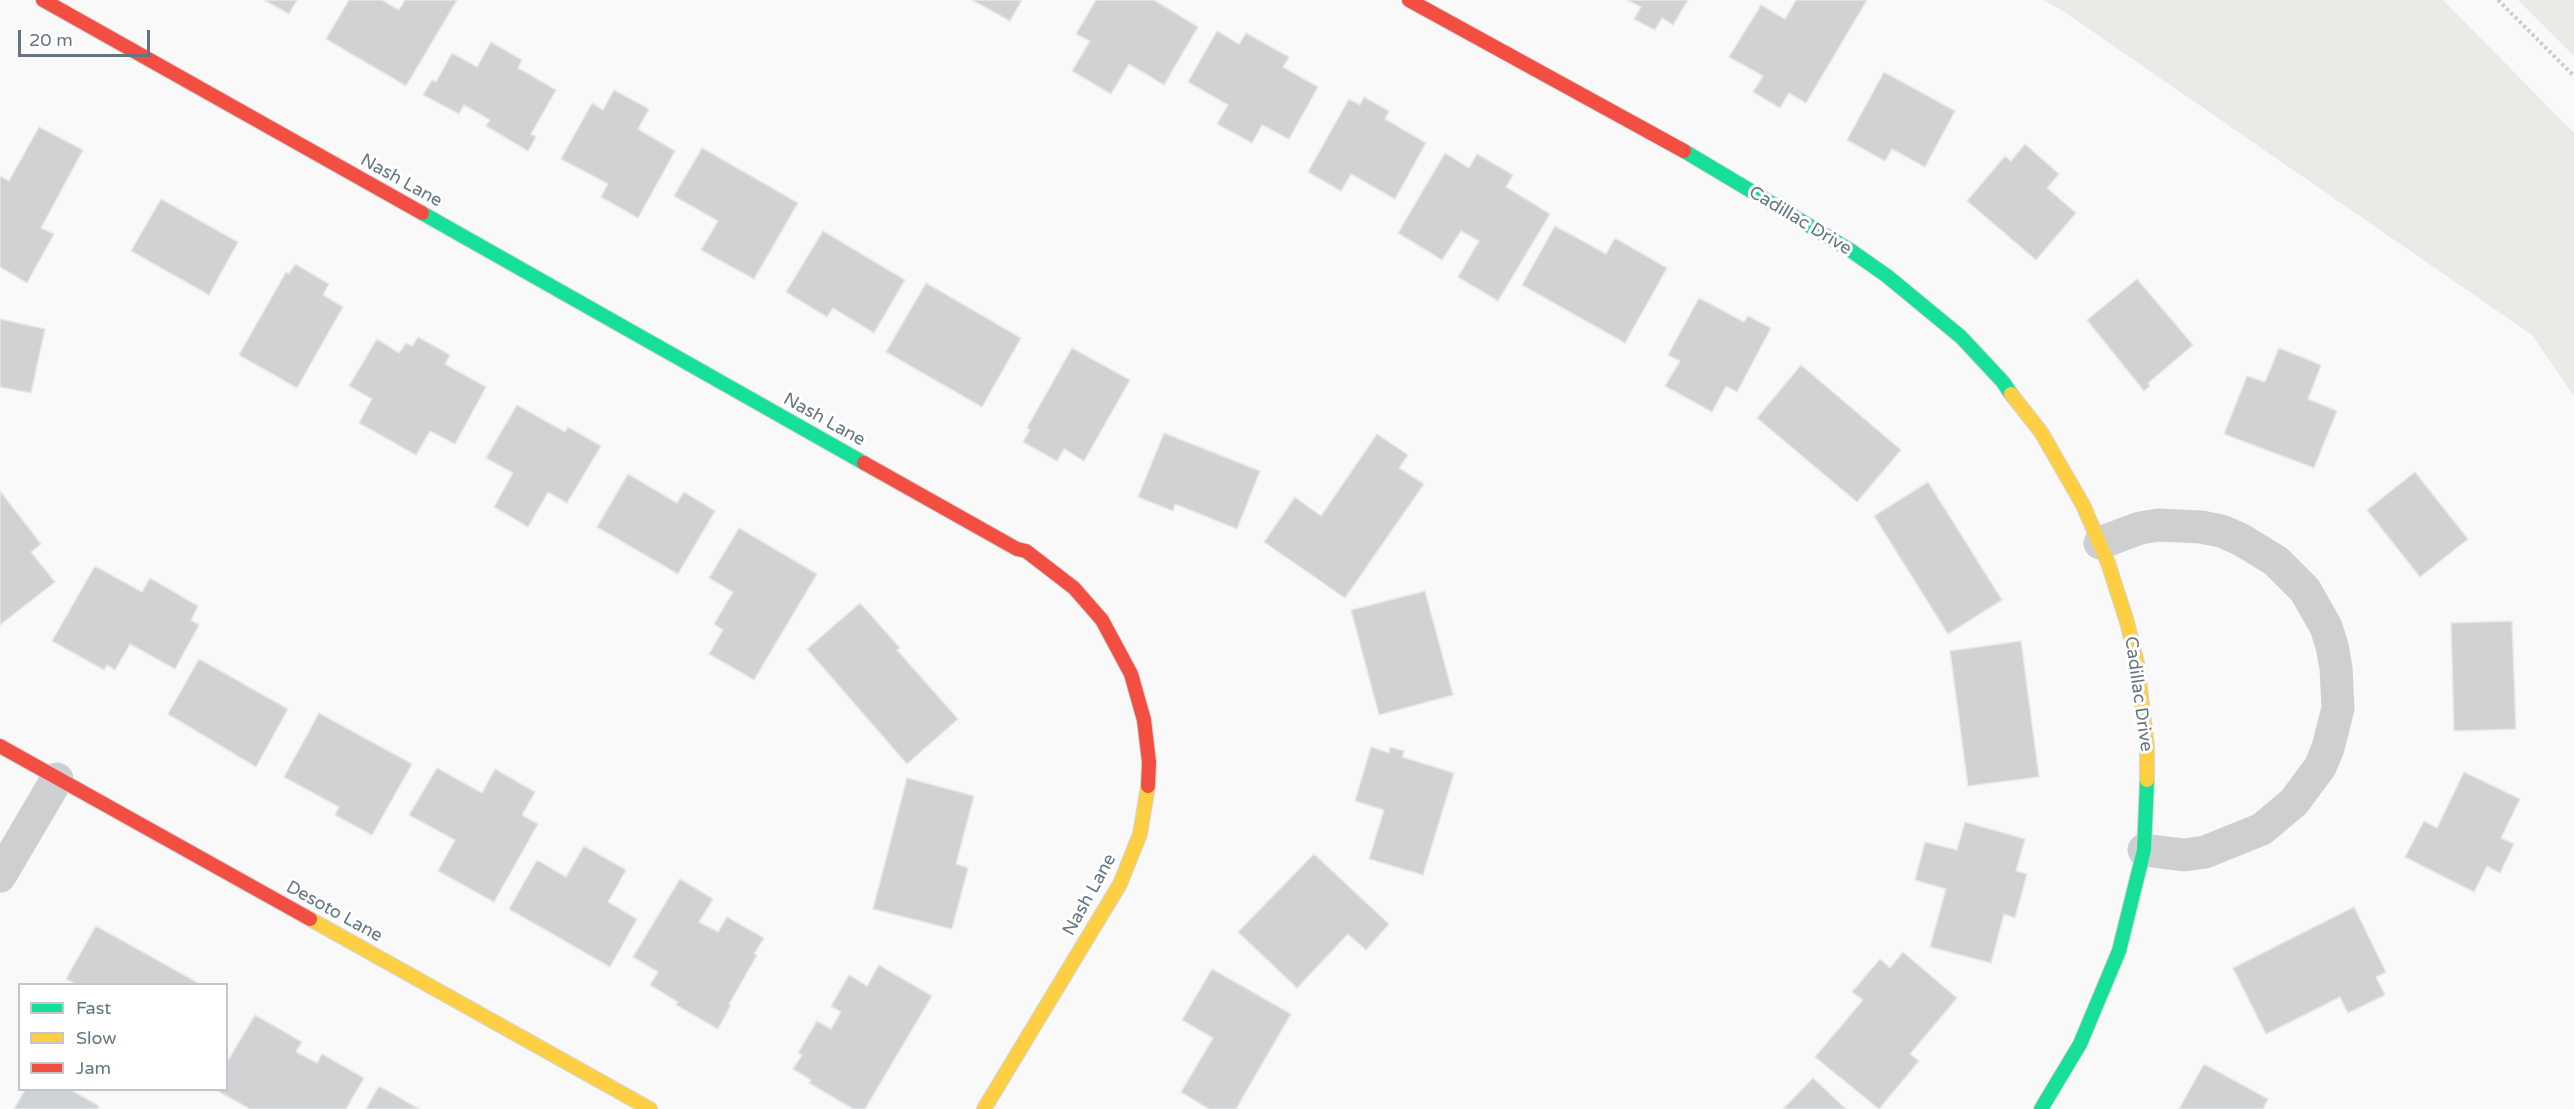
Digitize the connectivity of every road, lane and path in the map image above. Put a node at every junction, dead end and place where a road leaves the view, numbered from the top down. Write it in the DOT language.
graph roads {
  1 [pos="43,0"];
  2 [pos="1409,0"];
  3 [pos="2498,0"];
  4 [pos="2574,76"];
  5 [pos="2100,543"];
  6 [pos="0,746"];
  7 [pos="57,779"];
  8 [pos="2144,850"];
  9 [pos="0,876"];
  10 [pos="650,1109"];
  11 [pos="984,1109"];
  12 [pos="2041,1109"];
  1 -- 11 [label="street, Nash Lane"];
  2 -- 5 [label="street, Cadillac Drive"];
  3 -- 4 [label="path"];
  5 -- 8 [label="street, Cadillac Drive"];
  5 -- 8 [label="street"];
  6 -- 7 [label="street, Desoto Lane"];
  7 -- 9 [label="street"];
  7 -- 10 [label="street, Desoto Lane"];
  8 -- 12 [label="street, Cadillac Drive"];
}
